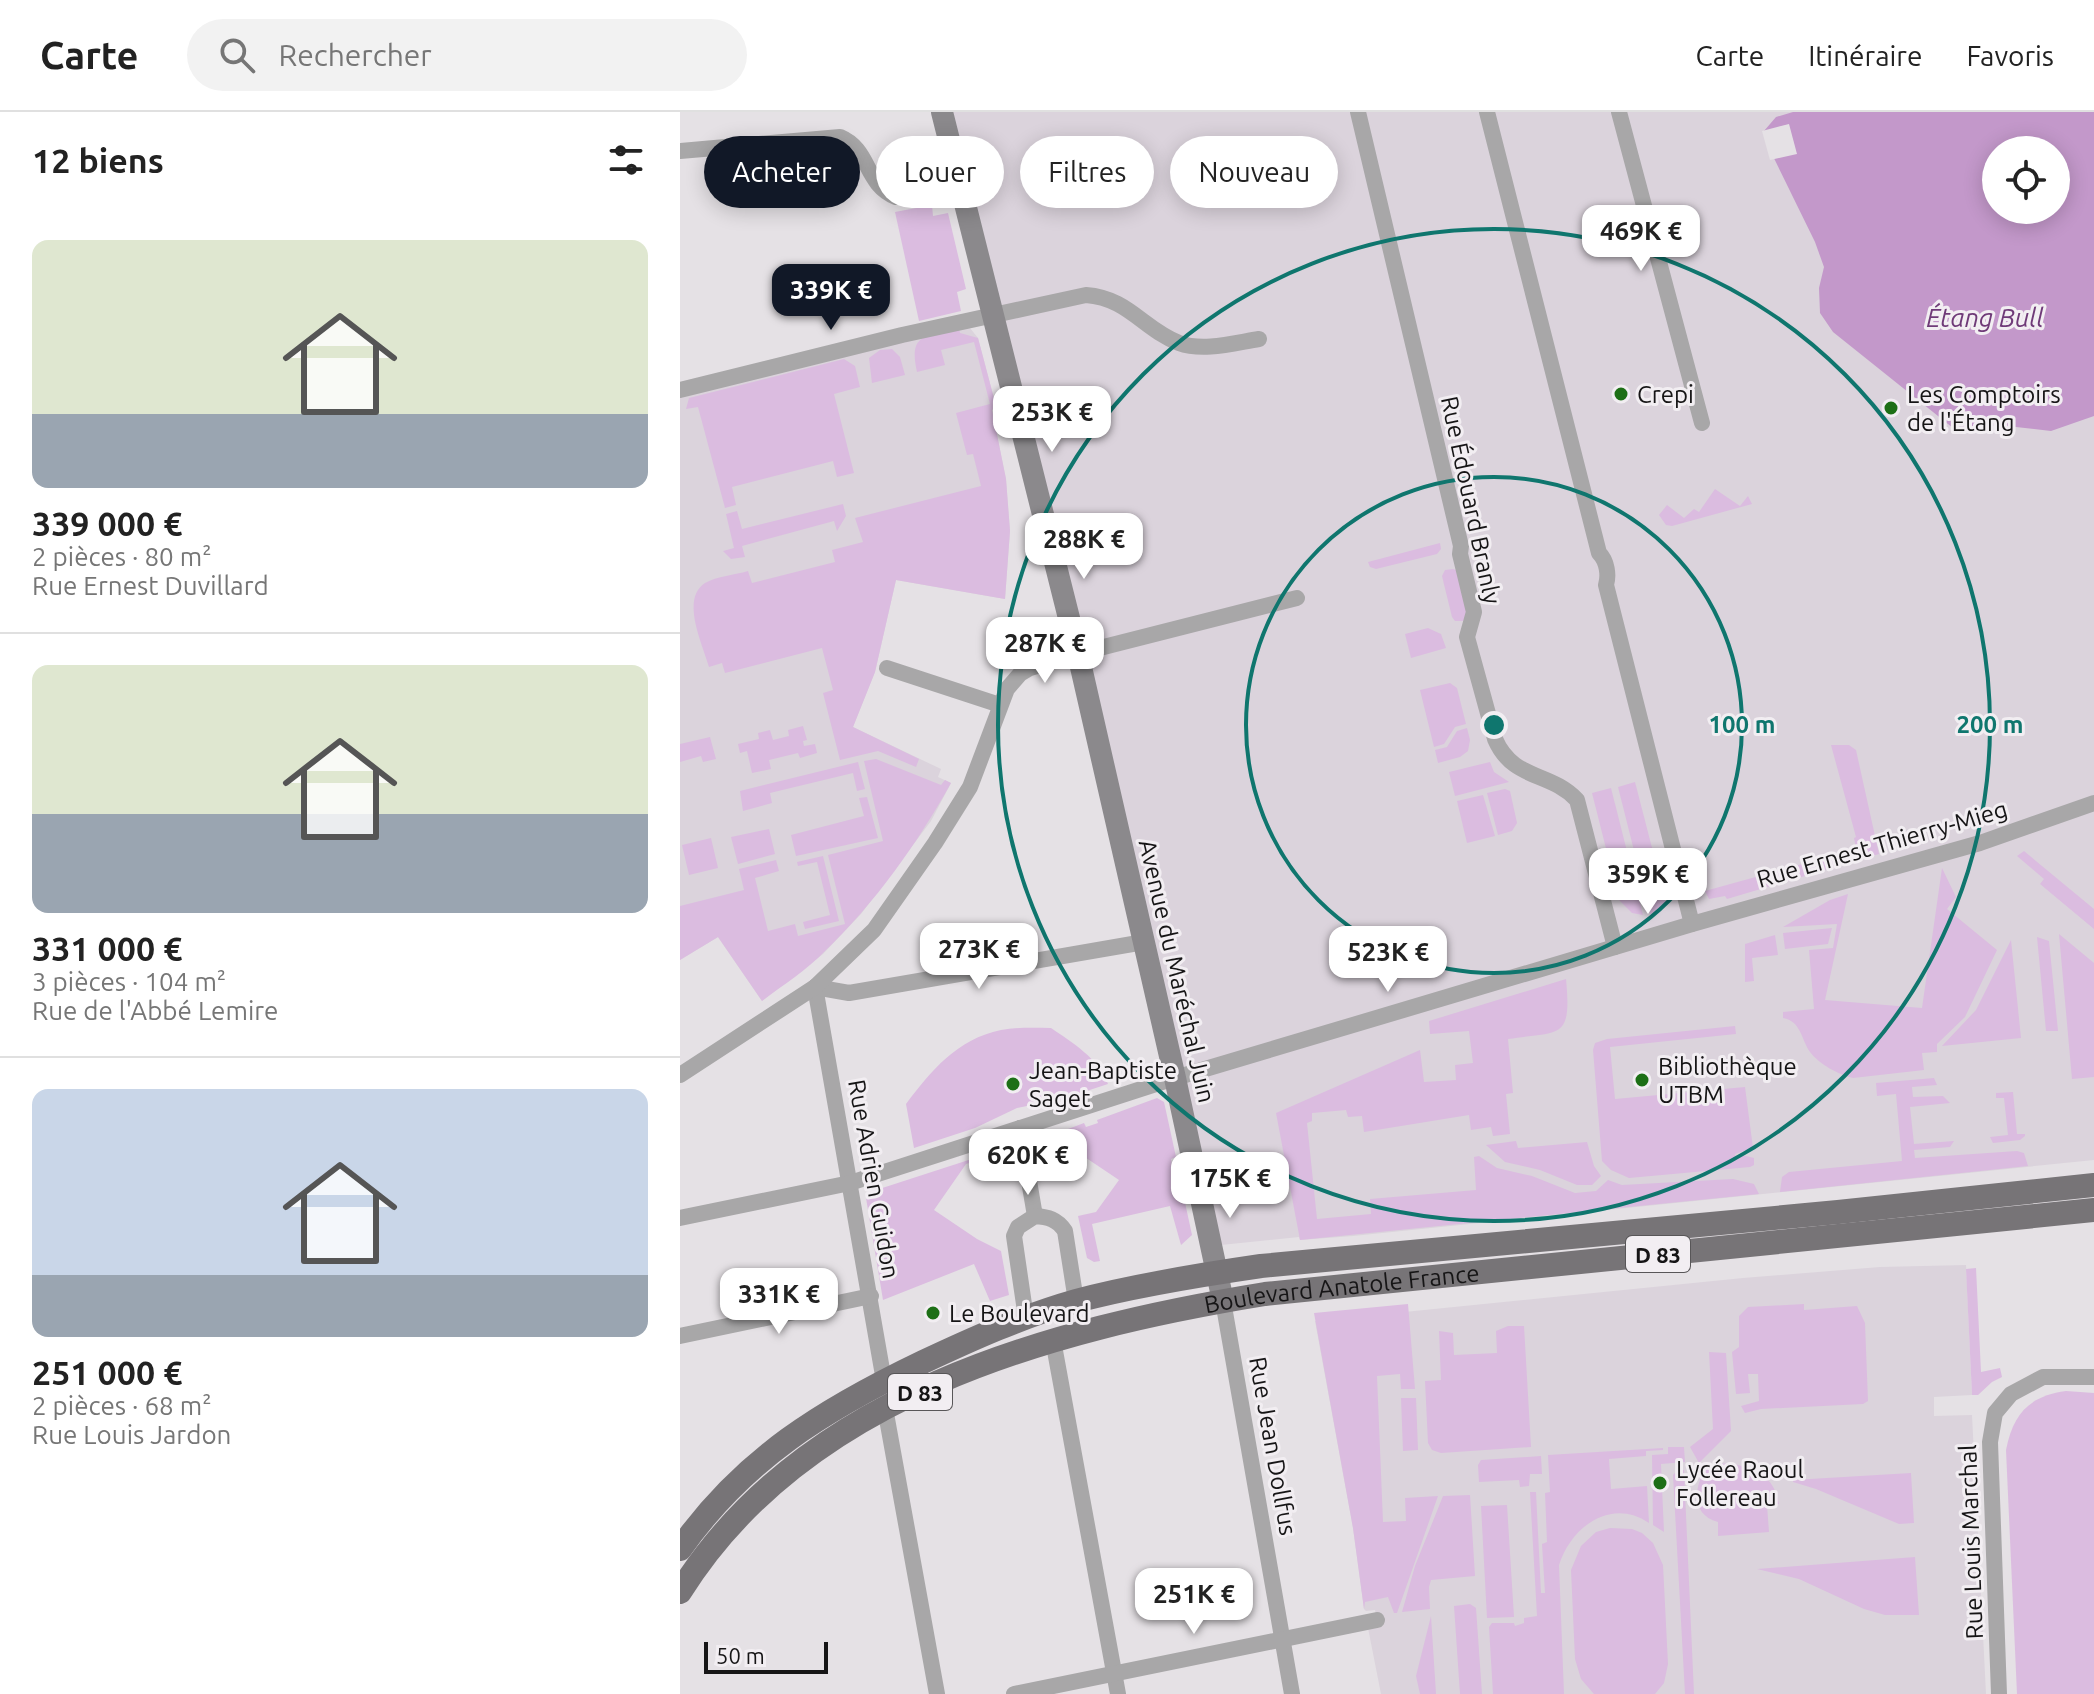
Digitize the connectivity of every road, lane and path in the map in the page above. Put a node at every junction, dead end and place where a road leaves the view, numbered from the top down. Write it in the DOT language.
graph roads {
  1 [pos="942,112"];
  2 [pos="1358,112"];
  3 [pos="1487,112"];
  4 [pos="1619,112"];
  5 [pos="948,136"];
  6 [pos="680,151"];
  7 [pos="876,184"];
  8 [pos="966,208"];
  9 [pos="991,316"];
  10 [pos="1259,339"];
  11 [pos="680,390"];
  12 [pos="1702,423"];
  13 [pos="1297,598"];
  14 [pos="1078,654"];
  15 [pos="887,668"];
  16 [pos="1000,705"];
  17 [pos="2094,803"];
  18 [pos="1692,924"];
  19 [pos="1144,942"];
  20 [pos="1615,947"];
  21 [pos="815,987"];
  22 [pos="680,1075"];
  23 [pos="1175,1078"];
  24 [pos="1020,1128"];
  25 [pos="850,1183"];
  26 [pos="2094,1185"];
  27 [pos="2094,1210"];
  28 [pos="1035,1216"];
  29 [pos="680,1218"];
  30 [pos="1217,1272"];
  31 [pos="871,1296"];
  32 [pos="1076,1301"];
  33 [pos="1223,1301"];
  34 [pos="1026,1318"];
  35 [pos="680,1336"];
  36 [pos="1053,1340"];
  37 [pos="2094,1377"];
  38 [pos="884,1381"];
  39 [pos="885,1408"];
  40 [pos="680,1549"];
  41 [pos="680,1592"];
  42 [pos="1377,1620"];
  43 [pos="1282,1639"];
  44 [pos="1114,1673"];
  45 [pos="937,1694"];
  46 [pos="1014,1694"];
  47 [pos="1118,1694"];
  48 [pos="1292,1694"];
  49 [pos="1999,1694"];
  1 -- 5 [label="street"];
  2 -- 20 [label="street, Rue Édouard Branly"];
  3 -- 18 [label="street"];
  4 -- 12 [label="street"];
  6 -- 7 [label="street"];
  8 -- 9 [label="street"];
  9 -- 10 [label="street"];
  9 -- 11 [label="street"];
  9 -- 14 [label="street"];
  13 -- 14 [label="street"];
  14 -- 16 [label="street"];
  14 -- 19 [label="street, Avenue du Maréchal Juin"];
  15 -- 16 [label="street"];
  16 -- 21 [label="street"];
  17 -- 18 [label="street, Rue Ernest Thierry-Mieg"];
  18 -- 20 [label="street, Rue Ernest Thierry-Mieg"];
  19 -- 21 [label="street"];
  19 -- 23 [label="street, Avenue du Maréchal Juin"];
  20 -- 23 [label="street, Rue Ernest Thierry-Mieg"];
  21 -- 22 [label="street"];
  21 -- 25 [label="street, Rue Adrien Guidon"];
  23 -- 24 [label="street, Rue Ernest Thierry-Mieg"];
  23 -- 30 [label="street, Avenue du Maréchal Juin"];
  24 -- 25 [label="street, Rue Ernest Thierry-Mieg"];
  24 -- 28 [label="street"];
  25 -- 29 [label="street, Rue Ernest Thierry-Mieg"];
  25 -- 31 [label="street, Rue Adrien Guidon"];
  26 -- 30 [label="main road, Boulevard Anatole France / D 83"];
  27 -- 33 [label="main road, Boulevard Anatole France / D 83"];
  28 -- 32 [label="street"];
  28 -- 34 [label="street"];
  30 -- 32 [label="main road, Boulevard Anatole France / D 83"];
  30 -- 33 [label="street, Avenue du Maréchal Juin"];
  31 -- 35 [label="street"];
  31 -- 38 [label="street, Rue Adrien Guidon"];
  32 -- 34 [label="main road, Boulevard Anatole France / D 83"];
  33 -- 36 [label="main road, Boulevard Anatole France / D 83"];
  33 -- 43 [label="street, Rue Jean Dollfus"];
  34 -- 38 [label="main road, Boulevard Anatole France / D 83"];
  36 -- 39 [label="main road, Boulevard Anatole France / D 83"];
  36 -- 44 [label="street"];
  37 -- 49 [label="street, Rue Louis Marchal"];
  38 -- 40 [label="main road, Boulevard Anatole France / D 83"];
  39 -- 41 [label="main road, Boulevard Anatole France / D 83"];
  39 -- 45 [label="street"];
  42 -- 43 [label="street"];
  43 -- 44 [label="street"];
  43 -- 48 [label="street, Rue Jean Dollfus"];
  44 -- 46 [label="street"];
  44 -- 47 [label="street"];
}
